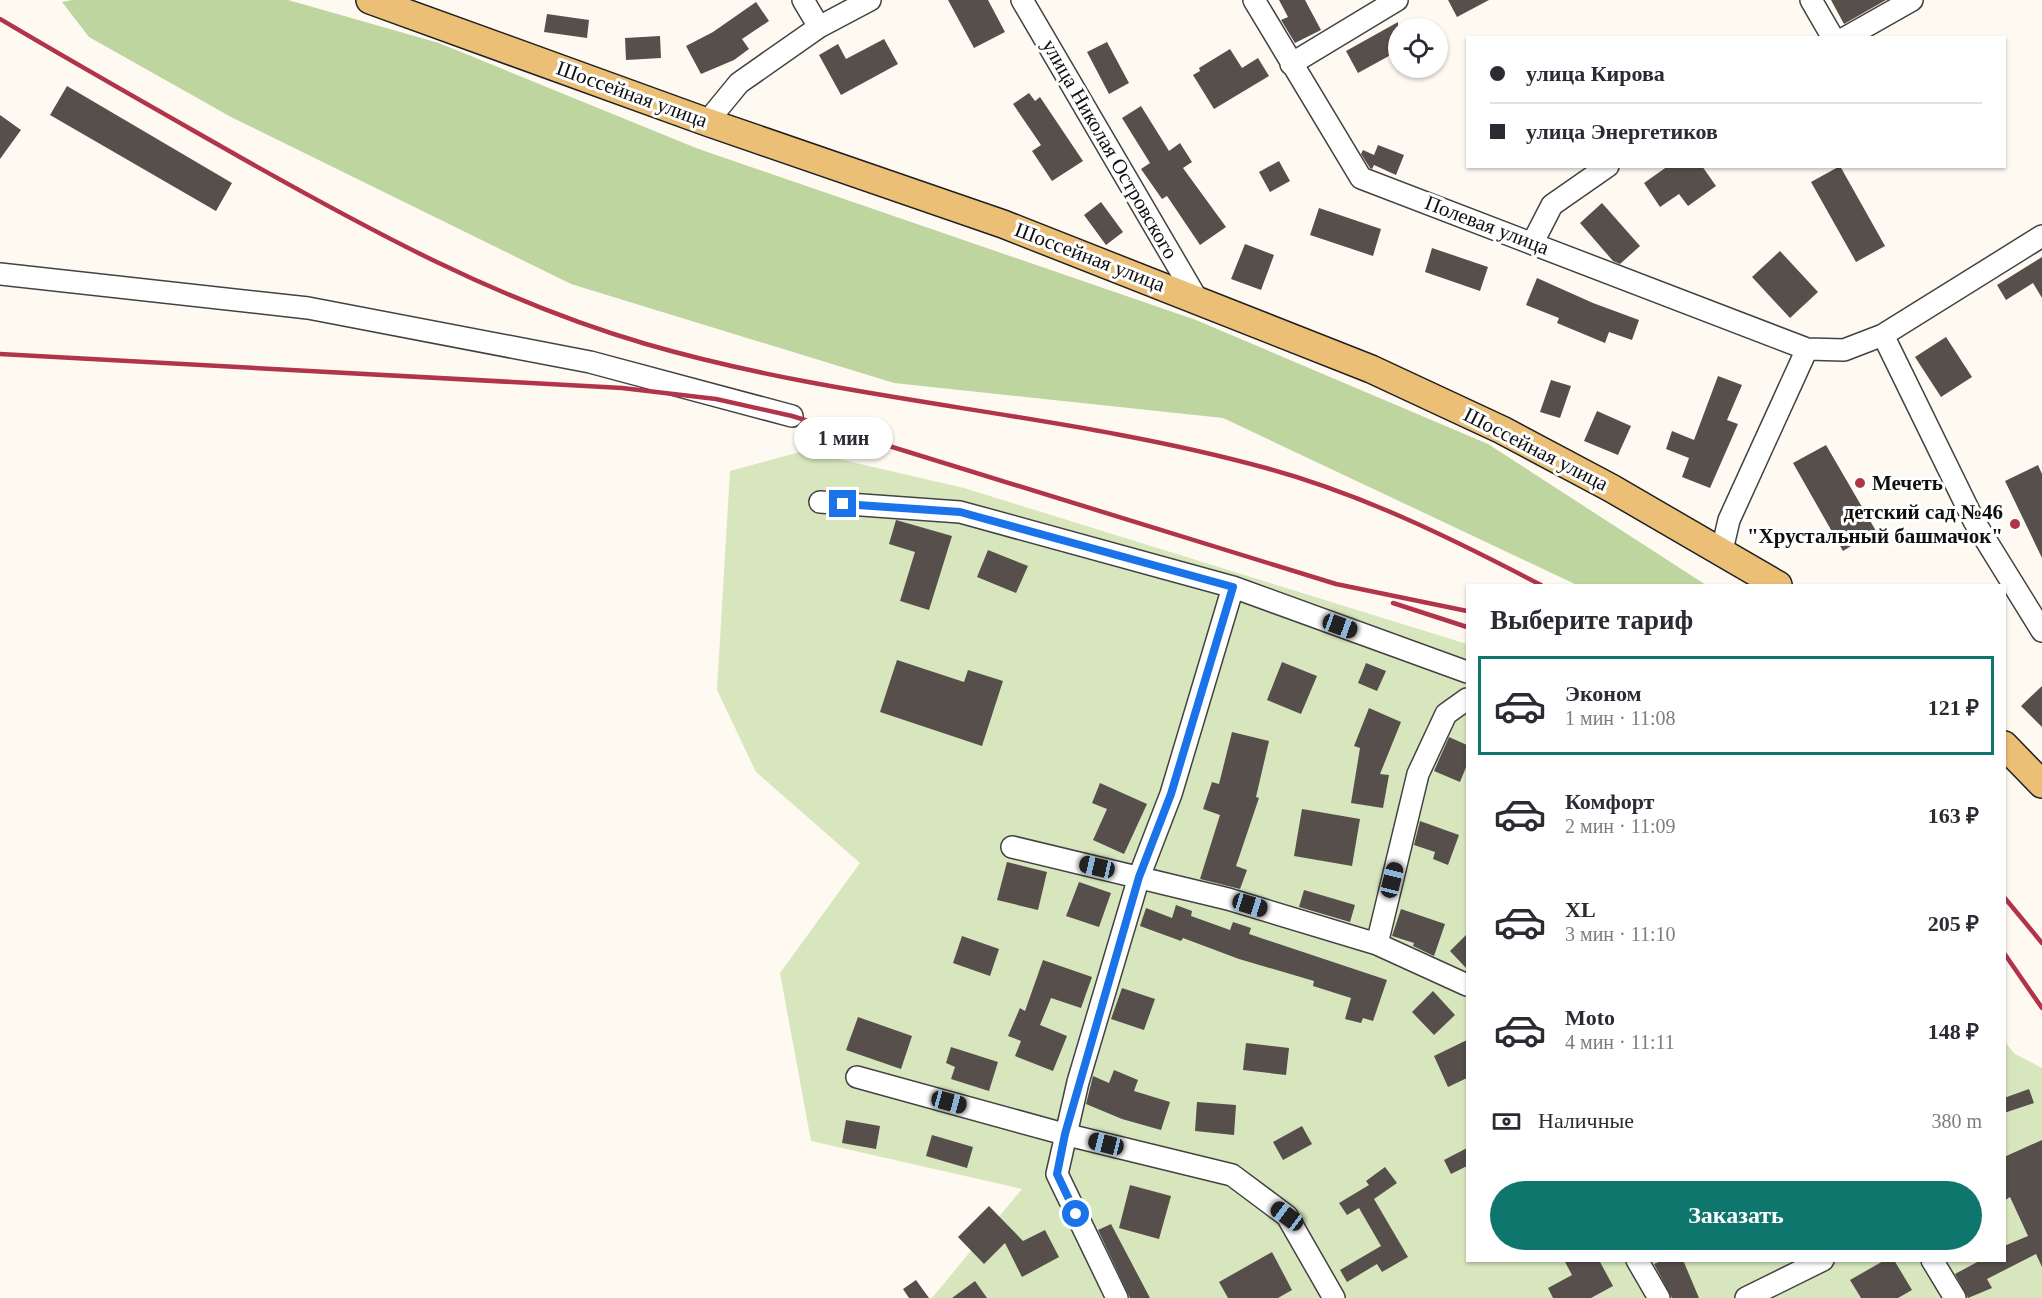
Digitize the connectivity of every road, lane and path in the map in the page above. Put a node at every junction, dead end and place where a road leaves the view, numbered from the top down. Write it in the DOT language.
graph roads {
  1 [pos="370,0"];
  2 [pos="802,0"];
  3 [pos="870,0"];
  4 [pos="1022,0"];
  5 [pos="1254,0"];
  6 [pos="1397,0"];
  7 [pos="1811,0"];
  8 [pos="1912,0"];
  9 [pos="819,27"];
  10 [pos="1832,36"];
  11 [pos="1849,36"];
  12 [pos="1292,64"];
  13 [pos="707,122"];
  14 [pos="1605,168"];
  15 [pos="2042,236"];
  16 [pos="1533,242"];
  17 [pos="0,274"];
  18 [pos="1197,299"];
  19 [pos="1883,335"];
  20 [pos="1807,349"];
  21 [pos="792,416"];
  22 [pos="820,502"];
  23 [pos="1722,550"];
  24 [pos="1776,584"];
  25 [pos="1233,587"];
  26 [pos="2042,631"];
  27 [pos="1466,672"];
  28 [pos="1466,700"];
  29 [pos="2006,747"];
  30 [pos="2042,784"];
  31 [pos="1012,847"];
  32 [pos="1139,877"];
  33 [pos="1377,944"];
  34 [pos="1466,985"];
  35 [pos="857,1077"];
  36 [pos="1065,1134"];
  37 [pos="1638,1262"];
  38 [pos="1818,1262"];
  39 [pos="1933,1262"];
  40 [pos="1117,1298"];
  41 [pos="1334,1298"];
  42 [pos="1659,1298"];
  43 [pos="1746,1298"];
  44 [pos="1955,1298"];
  1 -- 13 [label="main road, Шоссейная улица"];
  2 -- 9 [label="street"];
  3 -- 9 [label="street"];
  4 -- 18 [label="street, улица Николая Островского"];
  5 -- 12 [label="street, Полевая улица"];
  6 -- 12 [label="street"];
  7 -- 10 [label="street"];
  8 -- 11 [label="street"];
  9 -- 13 [label="street"];
  12 -- 16 [label="street, Полевая улица"];
  13 -- 18 [label="main road, Шоссейная улица"];
  14 -- 16 [label="street"];
  15 -- 19 [label="street, Полевая улица"];
  16 -- 20 [label="street, Полевая улица"];
  17 -- 21 [label="street"];
  18 -- 23 [label="main road, Шоссейная улица"];
  19 -- 20 [label="street, Полевая улица"];
  19 -- 26 [label="street"];
  20 -- 23 [label="street"];
  22 -- 25 [label="street"];
  23 -- 24 [label="main road, Шоссейная улица"];
  25 -- 27 [label="street"];
  25 -- 32 [label="street"];
  28 -- 33 [label="street"];
  29 -- 30 [label="main road"];
  31 -- 32 [label="street"];
  32 -- 33 [label="street"];
  32 -- 36 [label="street"];
  33 -- 34 [label="street"];
  35 -- 36 [label="street"];
  36 -- 40 [label="street"];
  36 -- 41 [label="street"];
  37 -- 42 [label="street"];
  38 -- 43 [label="street"];
  39 -- 44 [label="street"];
}
